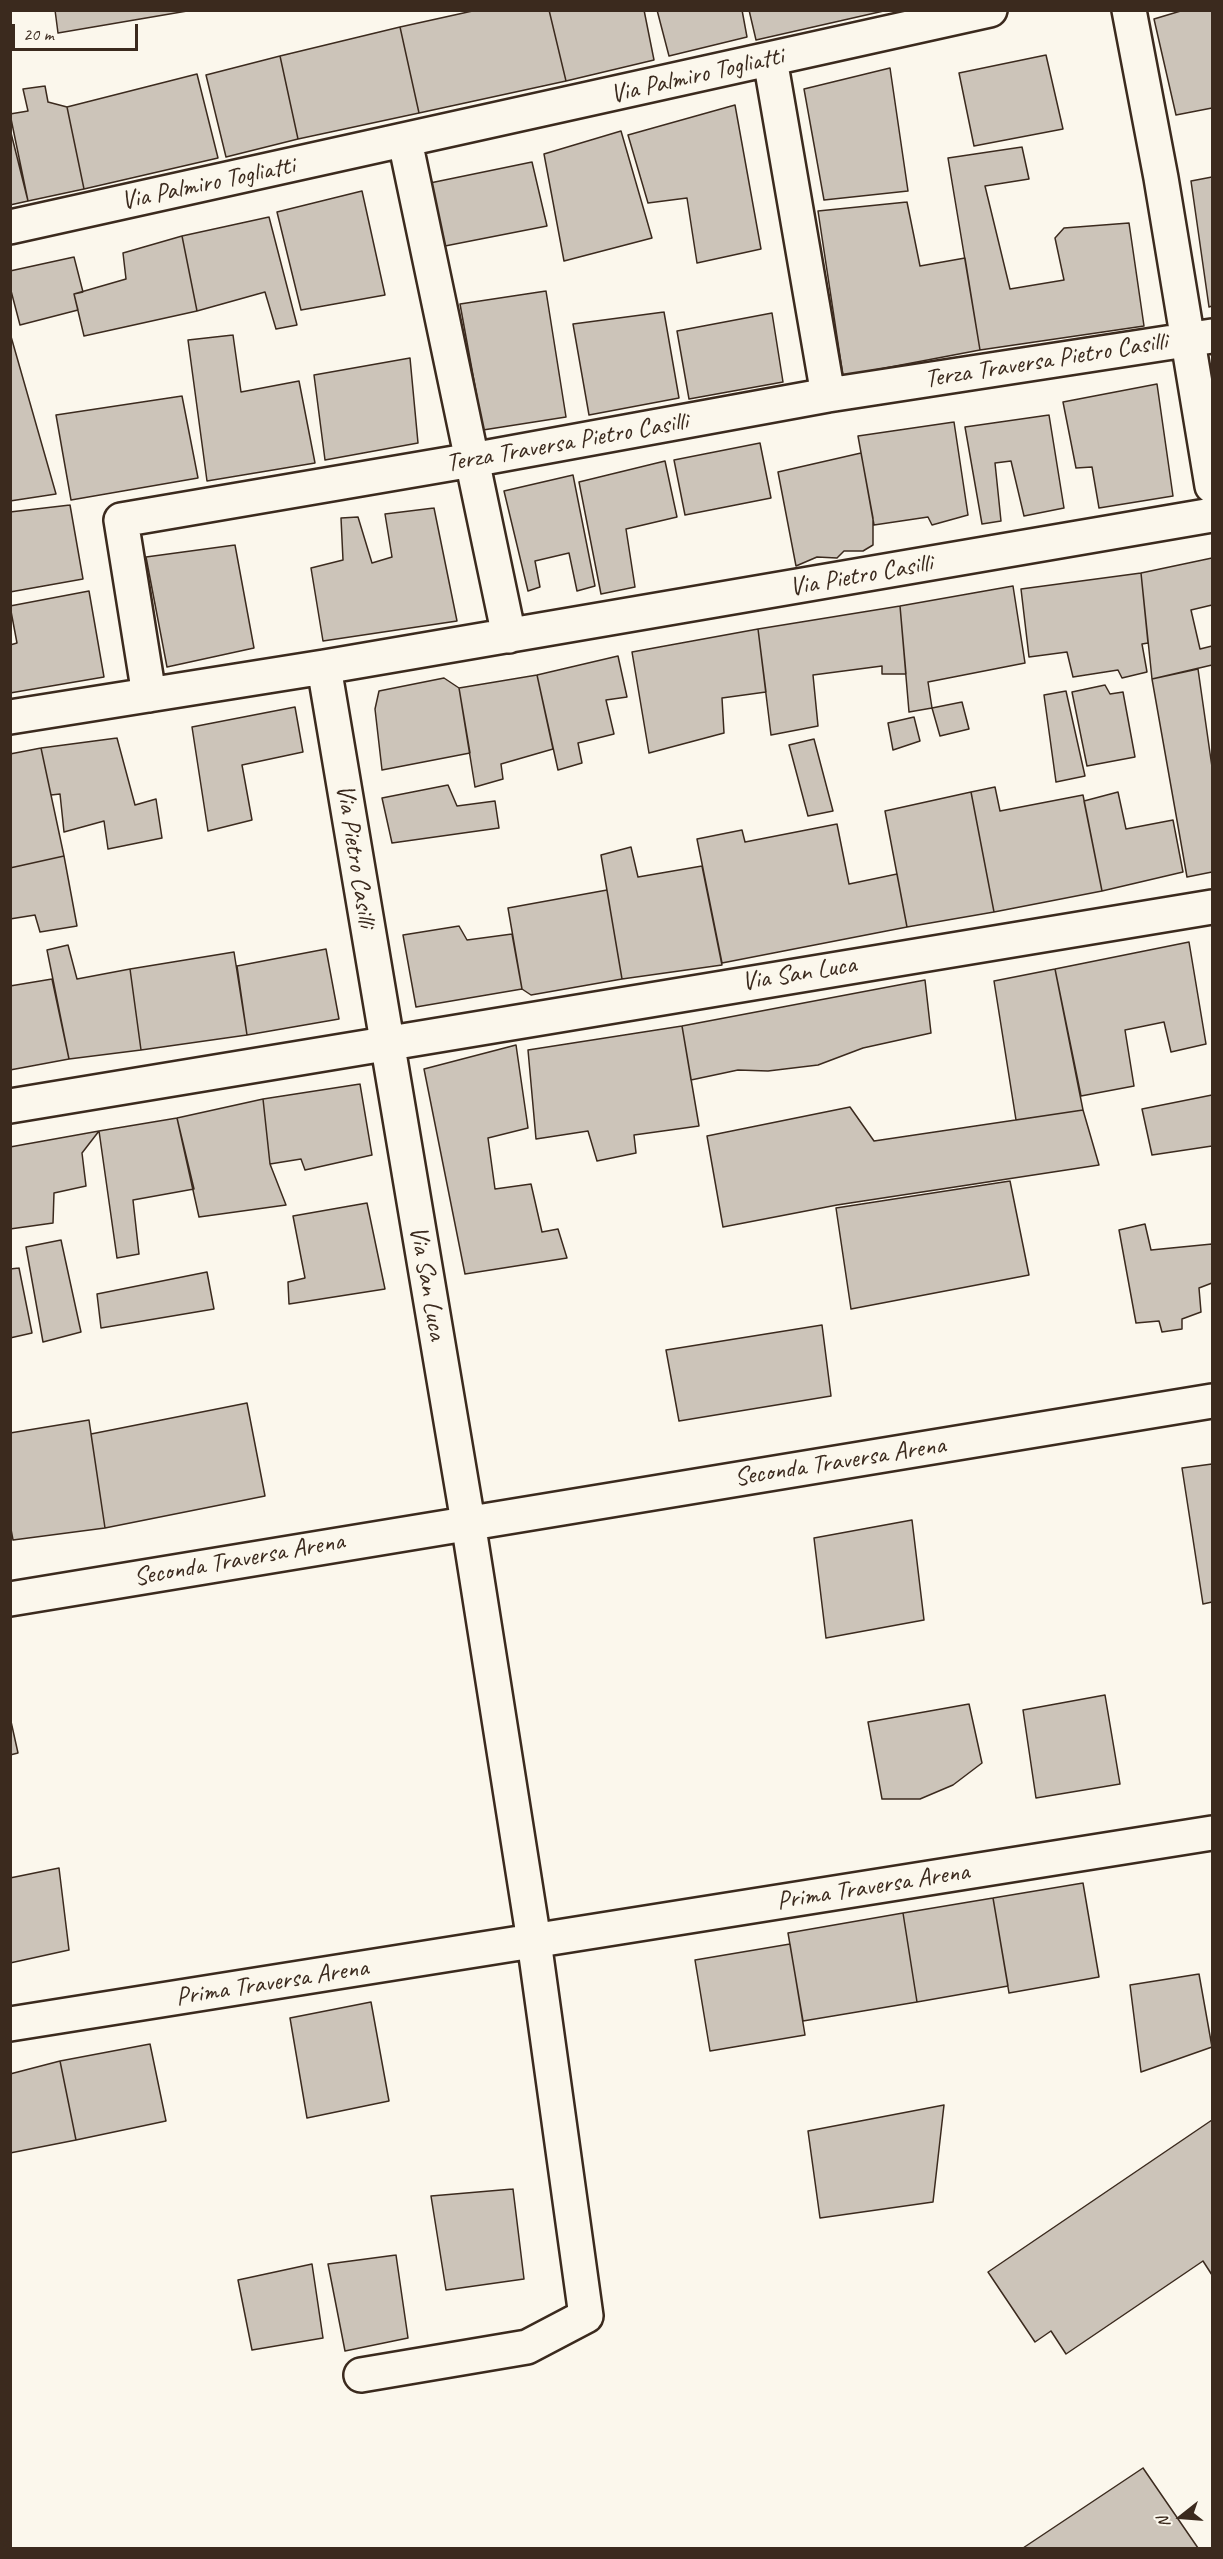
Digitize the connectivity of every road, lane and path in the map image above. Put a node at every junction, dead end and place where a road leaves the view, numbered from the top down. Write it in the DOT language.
graph roads {
  1 [pos="990,10"];
  2 [pos="1129,10"];
  3 [pos="770,59"];
  4 [pos="405,141"];
  5 [pos="10,227"];
  6 [pos="1200,338"];
  7 [pos="828,395"];
  8 [pos="472,460"];
  9 [pos="1212,486"];
  10 [pos="1212,515"];
  11 [pos="508,636"];
  12 [pos="324,667"];
  13 [pos="149,695"];
  14 [pos="10,717"];
  15 [pos="1212,907"];
  16 [pos="386,1045"];
  17 [pos="10,1106"];
  18 [pos="1212,1401"];
  19 [pos="468,1522"];
  20 [pos="10,1599"];
  21 [pos="1212,1833"];
  22 [pos="534,1941"];
  23 [pos="10,2024"];
  24 [pos="361,2375"];
  1 -- 3 [label="street, Via Palmiro Togliatti"];
  2 -- 6 [label="street, Terza Traversa Pietro Casilli"];
  3 -- 4 [label="street, Via Palmiro Togliatti"];
  3 -- 7 [label="street"];
  4 -- 5 [label="street, Via Palmiro Togliatti"];
  4 -- 8 [label="street"];
  6 -- 7 [label="street, Terza Traversa Pietro Casilli"];
  6 -- 9 [label="street"];
  7 -- 8 [label="street, Terza Traversa Pietro Casilli"];
  8 -- 11 [label="street"];
  8 -- 13 [label="street, Terza Traversa Pietro Casilli"];
  10 -- 11 [label="street, Via Pietro Casilli"];
  11 -- 12 [label="street, Via Pietro Casilli"];
  12 -- 13 [label="street, Via Pietro Casilli"];
  12 -- 16 [label="street, Via Pietro Casilli"];
  13 -- 14 [label="street, Via Pietro Casilli"];
  15 -- 16 [label="street, Via San Luca"];
  16 -- 17 [label="street, Via San Luca"];
  16 -- 19 [label="street, Via San Luca"];
  18 -- 19 [label="street, Seconda Traversa Arena"];
  19 -- 20 [label="street, Seconda Traversa Arena"];
  19 -- 22 [label="street"];
  21 -- 22 [label="street, Prima Traversa Arena"];
  22 -- 23 [label="street, Prima Traversa Arena"];
  22 -- 24 [label="street"];
}
